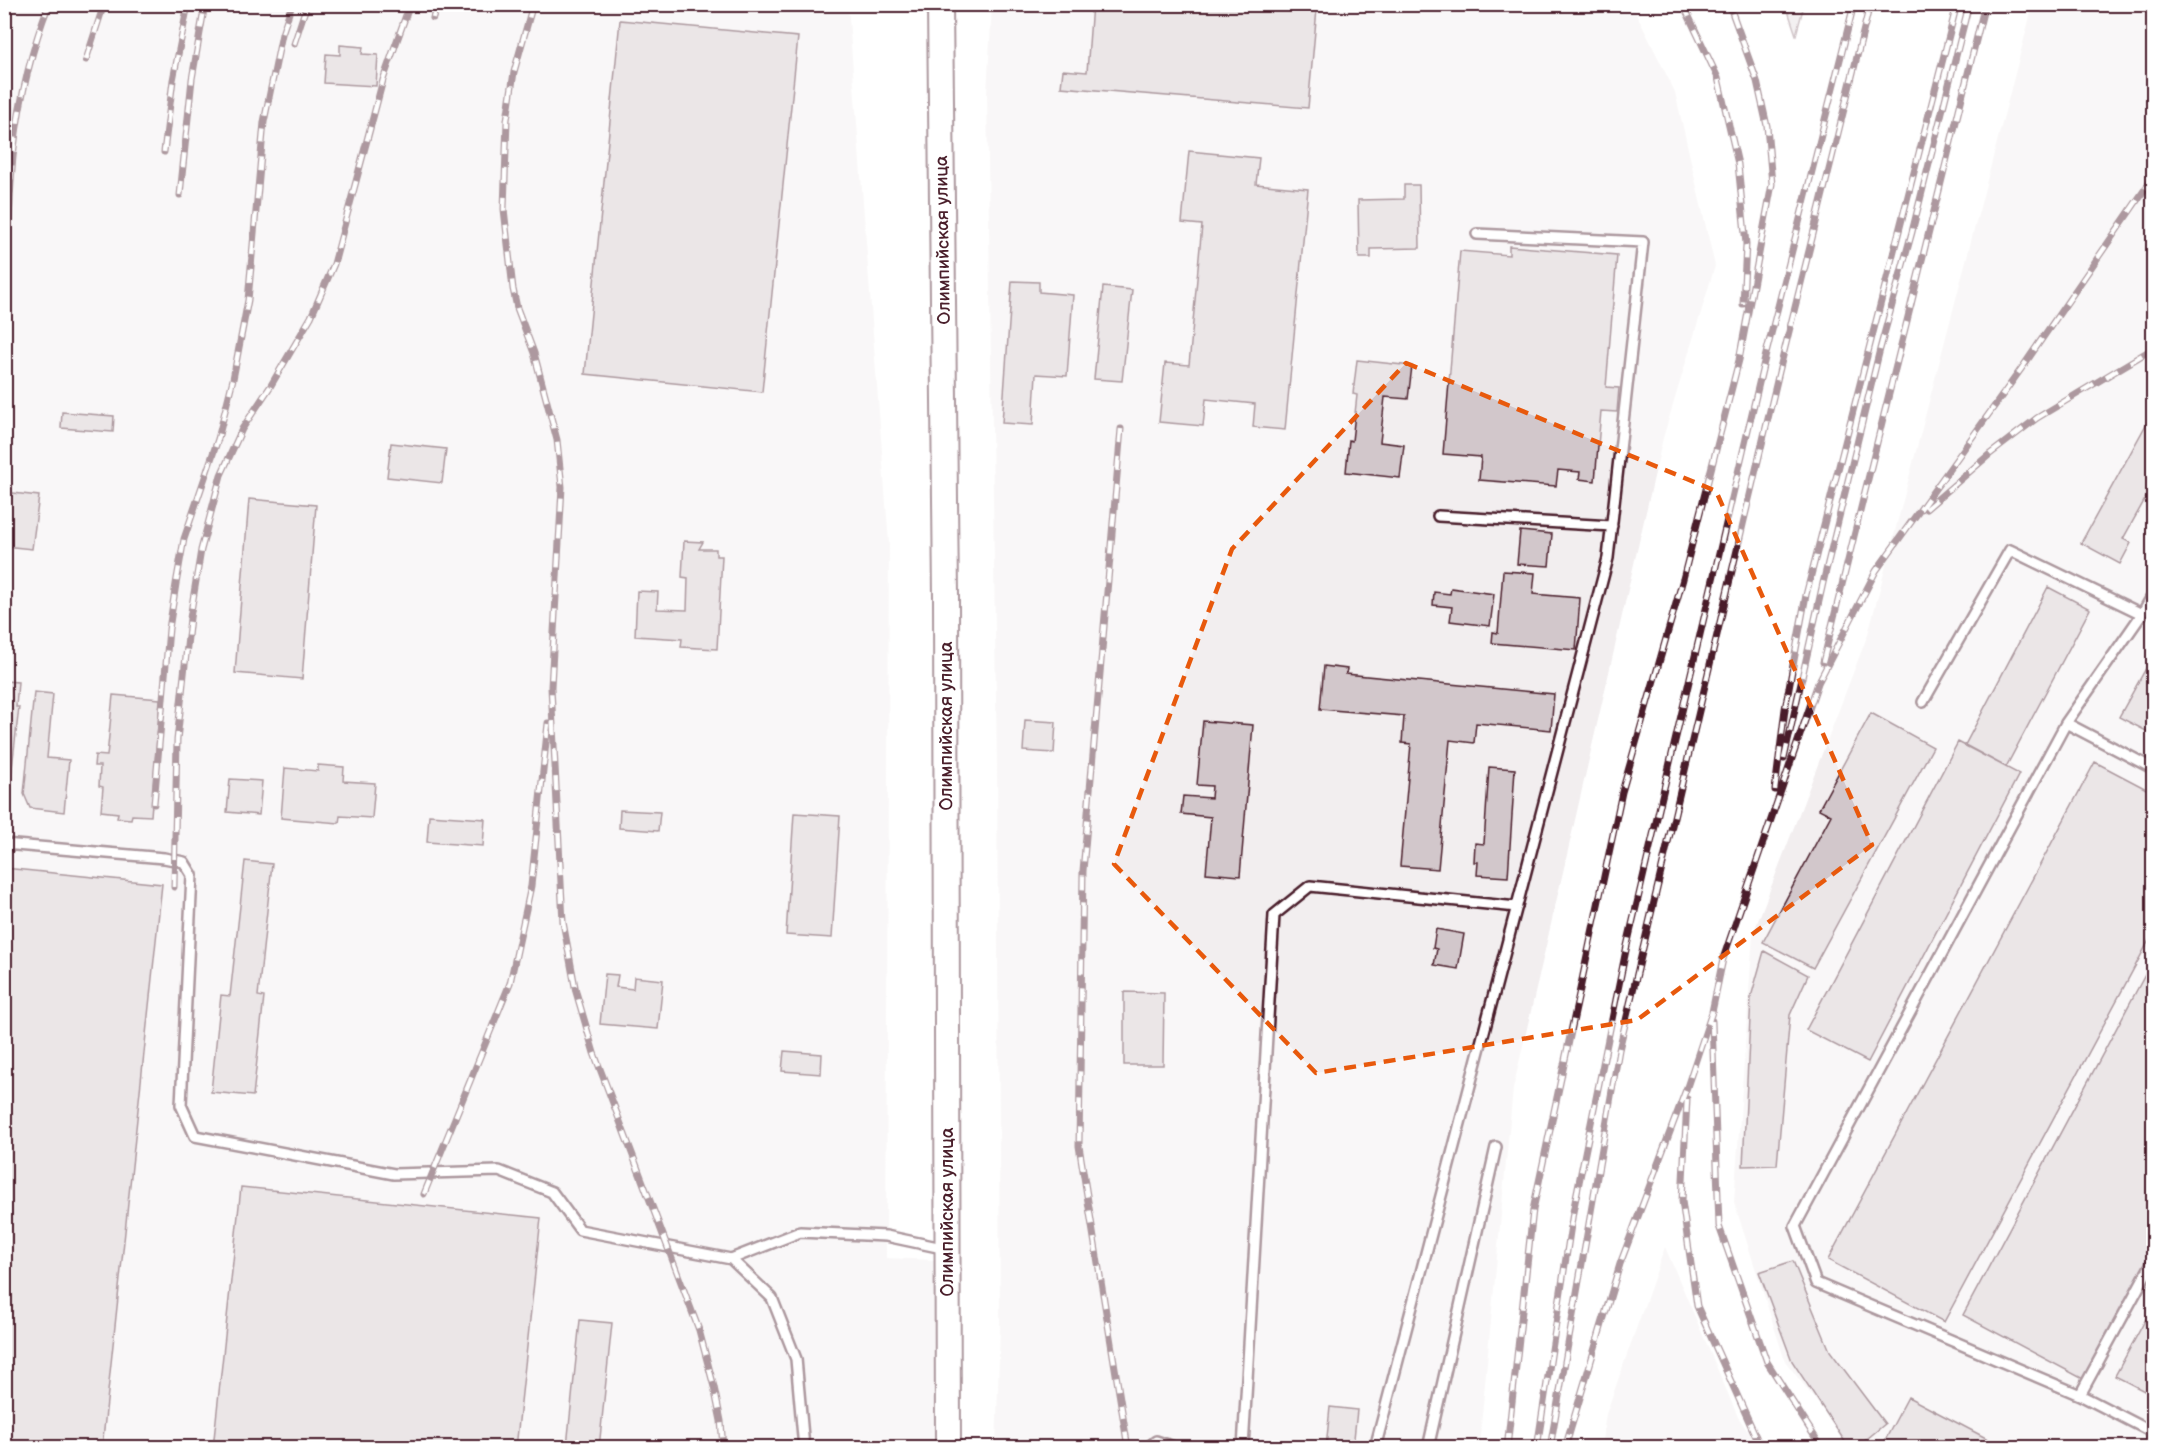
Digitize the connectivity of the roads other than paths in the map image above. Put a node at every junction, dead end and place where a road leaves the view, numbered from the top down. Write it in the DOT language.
graph roads {
  1 [pos="940,4"];
  2 [pos="1477,234"];
  3 [pos="1438,516"];
  4 [pos="1612,526"];
  5 [pos="2154,593"];
  6 [pos="2142,614"];
  7 [pos="1923,702"];
  8 [pos="2066,723"];
  9 [pos="2154,769"];
  10 [pos="4,844"];
  11 [pos="1517,907"];
  12 [pos="1496,1147"];
  13 [pos="947,1249"];
  14 [pos="731,1259"];
  15 [pos="2154,1259"];
  16 [pos="2080,1395"];
  17 [pos="2154,1433"];
  18 [pos="804,1448"];
  19 [pos="948,1448"];
  20 [pos="1147,1448"];
  21 [pos="1177,1448"];
  22 [pos="1243,1448"];
  23 [pos="1375,1448"];
  24 [pos="1428,1448"];
  1 -- 13 [label="street, Олимпийская улица"];
  2 -- 4 [label="lane"];
  3 -- 4 [label="lane"];
  4 -- 11 [label="lane"];
  5 -- 6 [label="lane"];
  6 -- 7 [label="lane"];
  6 -- 8 [label="lane"];
  8 -- 9 [label="lane"];
  8 -- 16 [label="lane"];
  10 -- 14 [label="lane"];
  11 -- 22 [label="lane"];
  11 -- 23 [label="lane"];
  12 -- 24 [label="lane"];
  13 -- 14 [label="lane"];
  13 -- 19 [label="street, Олимпийская улица"];
  14 -- 18 [label="lane"];
  15 -- 16 [label="lane"];
  16 -- 17 [label="lane"];
  20 -- 21 [label="lane"];
}
